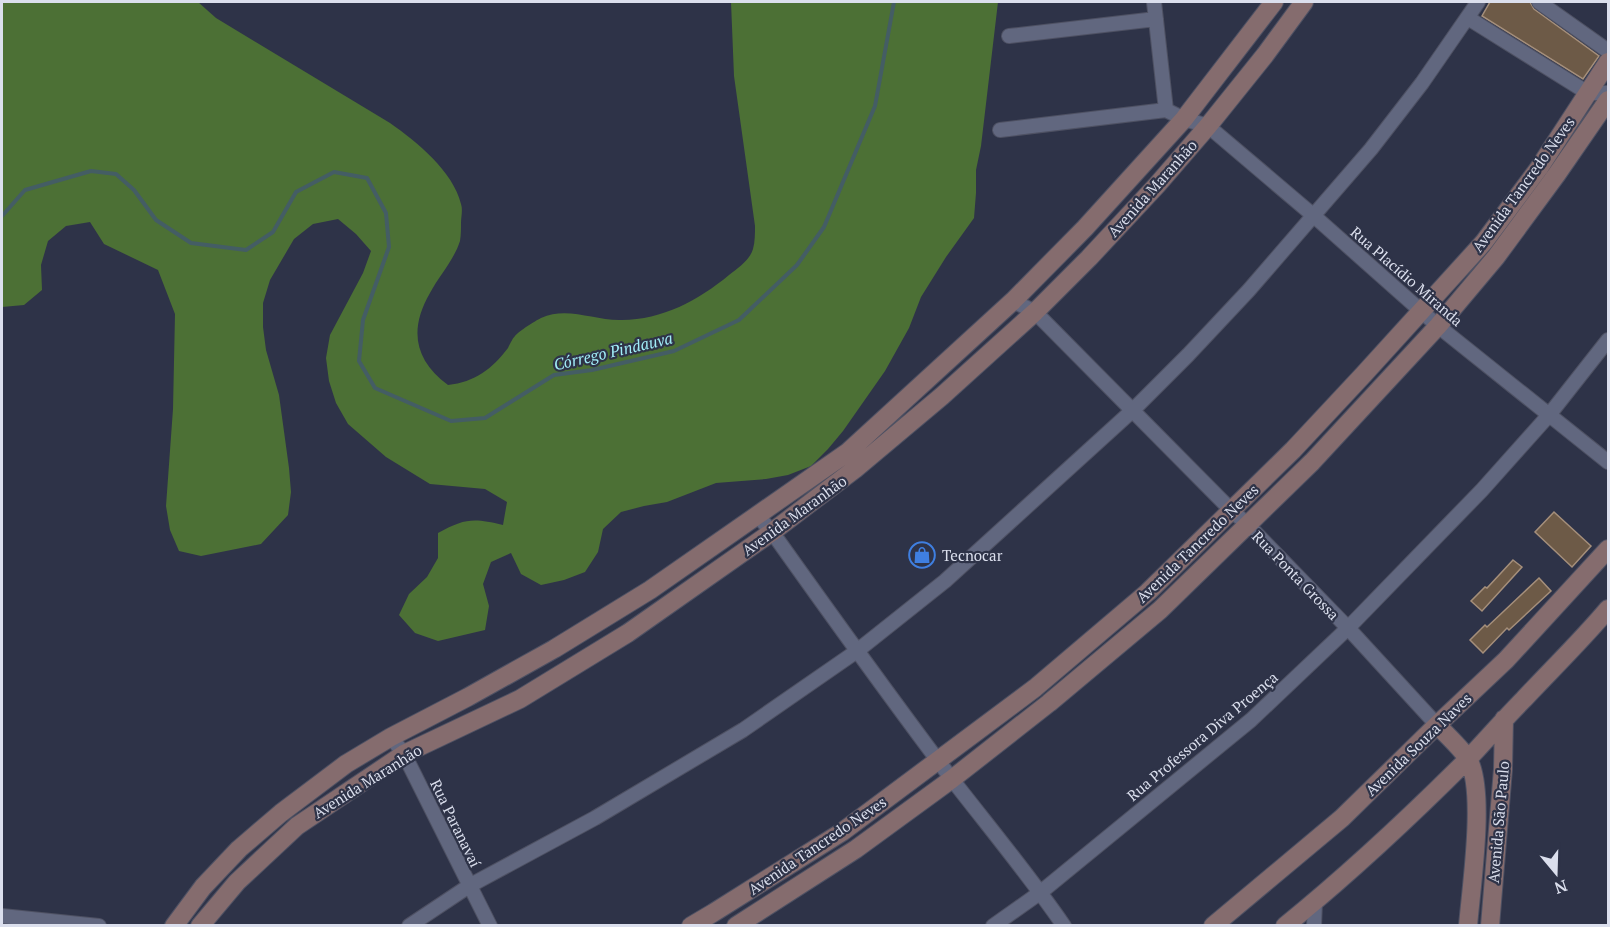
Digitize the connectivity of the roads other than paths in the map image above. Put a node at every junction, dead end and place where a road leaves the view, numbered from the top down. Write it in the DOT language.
graph roads {
  1 [pos="1154,2"];
  2 [pos="1274,2"];
  3 [pos="1304,2"];
  4 [pos="1478,2"];
  5 [pos="1539,2"];
  6 [pos="1156,18"];
  7 [pos="1467,18"];
  8 [pos="1009,36"];
  9 [pos="1608,51"];
  10 [pos="1608,62"];
  11 [pos="1588,93"];
  12 [pos="1608,93"];
  13 [pos="1608,100"];
  14 [pos="1166,110"];
  15 [pos="1184,119"];
  16 [pos="1208,126"];
  17 [pos="1000,130"];
  18 [pos="1314,216"];
  19 [pos="1013,301"];
  20 [pos="1035,312"];
  21 [pos="1421,312"];
  22 [pos="1438,326"];
  23 [pos="1608,340"];
  24 [pos="1133,410"];
  25 [pos="1549,415"];
  26 [pos="1608,462"];
  27 [pos="1231,510"];
  28 [pos="758,515"];
  29 [pos="1247,524"];
  30 [pos="772,532"];
  31 [pos="1608,549"];
  32 [pos="1608,609"];
  33 [pos="1348,628"];
  34 [pos="857,651"];
  35 [pos="1504,719"];
  36 [pos="1437,725"];
  37 [pos="391,737"];
  38 [pos="404,754"];
  39 [pos="1468,759"];
  40 [pos="938,760"];
  41 [pos="952,779"];
  42 [pos="469,886"];
  43 [pos="1041,892"];
  44 [pos="1315,902"];
  45 [pos="2,916"];
  46 [pos="99,926"];
  47 [pos="174,926"];
  48 [pos="200,926"];
  49 [pos="409,926"];
  50 [pos="490,926"];
  51 [pos="691,926"];
  52 [pos="736,926"];
  53 [pos="993,926"];
  54 [pos="1065,926"];
  55 [pos="1213,926"];
  56 [pos="1285,926"];
  57 [pos="1314,926"];
  58 [pos="1468,926"];
  59 [pos="1490,926"];
  1 -- 6 [label="street"];
  2 -- 15 [label="street, Avenida Maranhão"];
  3 -- 16 [label="street, Avenida Maranhão"];
  4 -- 7 [label="street"];
  5 -- 9 [label="street"];
  6 -- 8 [label="street"];
  6 -- 14 [label="street"];
  7 -- 11 [label="street"];
  7 -- 18 [label="street"];
  10 -- 11 [label="street, Avenida Tancredo Neves"];
  11 -- 12 [label="street"];
  11 -- 21 [label="street, Avenida Tancredo Neves"];
  13 -- 22 [label="street, Avenida Tancredo Neves"];
  14 -- 15 [label="street, Rua Placídio Miranda"];
  14 -- 17 [label="street"];
  15 -- 16 [label="street, Rua Placídio Miranda"];
  15 -- 19 [label="street, Avenida Maranhão"];
  16 -- 18 [label="street, Rua Placídio Miranda"];
  16 -- 20 [label="street, Avenida Maranhão"];
  18 -- 21 [label="street, Rua Placídio Miranda"];
  18 -- 24 [label="street"];
  19 -- 20 [label="street, Rua Ponta Grossa"];
  19 -- 28 [label="street, Avenida Maranhão"];
  20 -- 24 [label="street, Rua Ponta Grossa"];
  20 -- 30 [label="street, Avenida Maranhão"];
  21 -- 22 [label="street, Rua Placídio Miranda"];
  21 -- 27 [label="street, Avenida Tancredo Neves"];
  22 -- 25 [label="street, Rua Placídio Miranda"];
  22 -- 29 [label="street, Avenida Tancredo Neves"];
  23 -- 25 [label="street, Rua Professora Diva Proença"];
  24 -- 27 [label="street, Rua Ponta Grossa"];
  24 -- 34 [label="street"];
  25 -- 26 [label="street, Rua Placídio Miranda"];
  25 -- 33 [label="street, Rua Professora Diva Proença"];
  27 -- 29 [label="street, Rua Ponta Grossa"];
  27 -- 40 [label="street, Avenida Tancredo Neves"];
  28 -- 30 [label="street"];
  28 -- 37 [label="street, Avenida Maranhão"];
  29 -- 33 [label="street, Rua Ponta Grossa"];
  29 -- 41 [label="street, Avenida Tancredo Neves"];
  30 -- 34 [label="street"];
  30 -- 38 [label="street, Avenida Maranhão"];
  31 -- 36 [label="street, Avenida Souza Naves"];
  32 -- 35 [label="street"];
  33 -- 36 [label="street, Rua Ponta Grossa"];
  33 -- 43 [label="street, Rua Professora Diva Proença"];
  34 -- 40 [label="street"];
  34 -- 42 [label="street"];
  35 -- 39 [label="street"];
  35 -- 59 [label="street, Avenida São Paulo"];
  36 -- 39 [label="street, Rua Ponta Grossa"];
  36 -- 55 [label="street, Avenida Souza Naves"];
  37 -- 38 [label="street, Rua Paranavaí"];
  37 -- 47 [label="street, Avenida Maranhão"];
  38 -- 42 [label="street, Rua Paranavaí"];
  38 -- 48 [label="street, Avenida Maranhão"];
  39 -- 44 [label="street"];
  39 -- 58 [label="street, Avenida São Paulo"];
  40 -- 41 [label="street"];
  40 -- 51 [label="street, Avenida Tancredo Neves"];
  41 -- 43 [label="street"];
  41 -- 52 [label="street, Avenida Tancredo Neves"];
  42 -- 49 [label="street"];
  42 -- 50 [label="street, Rua Paranavaí"];
  43 -- 53 [label="street, Rua Professora Diva Proença"];
  43 -- 54 [label="street"];
  44 -- 56 [label="street"];
  44 -- 57 [label="street"];
  45 -- 46 [label="street"];
}
